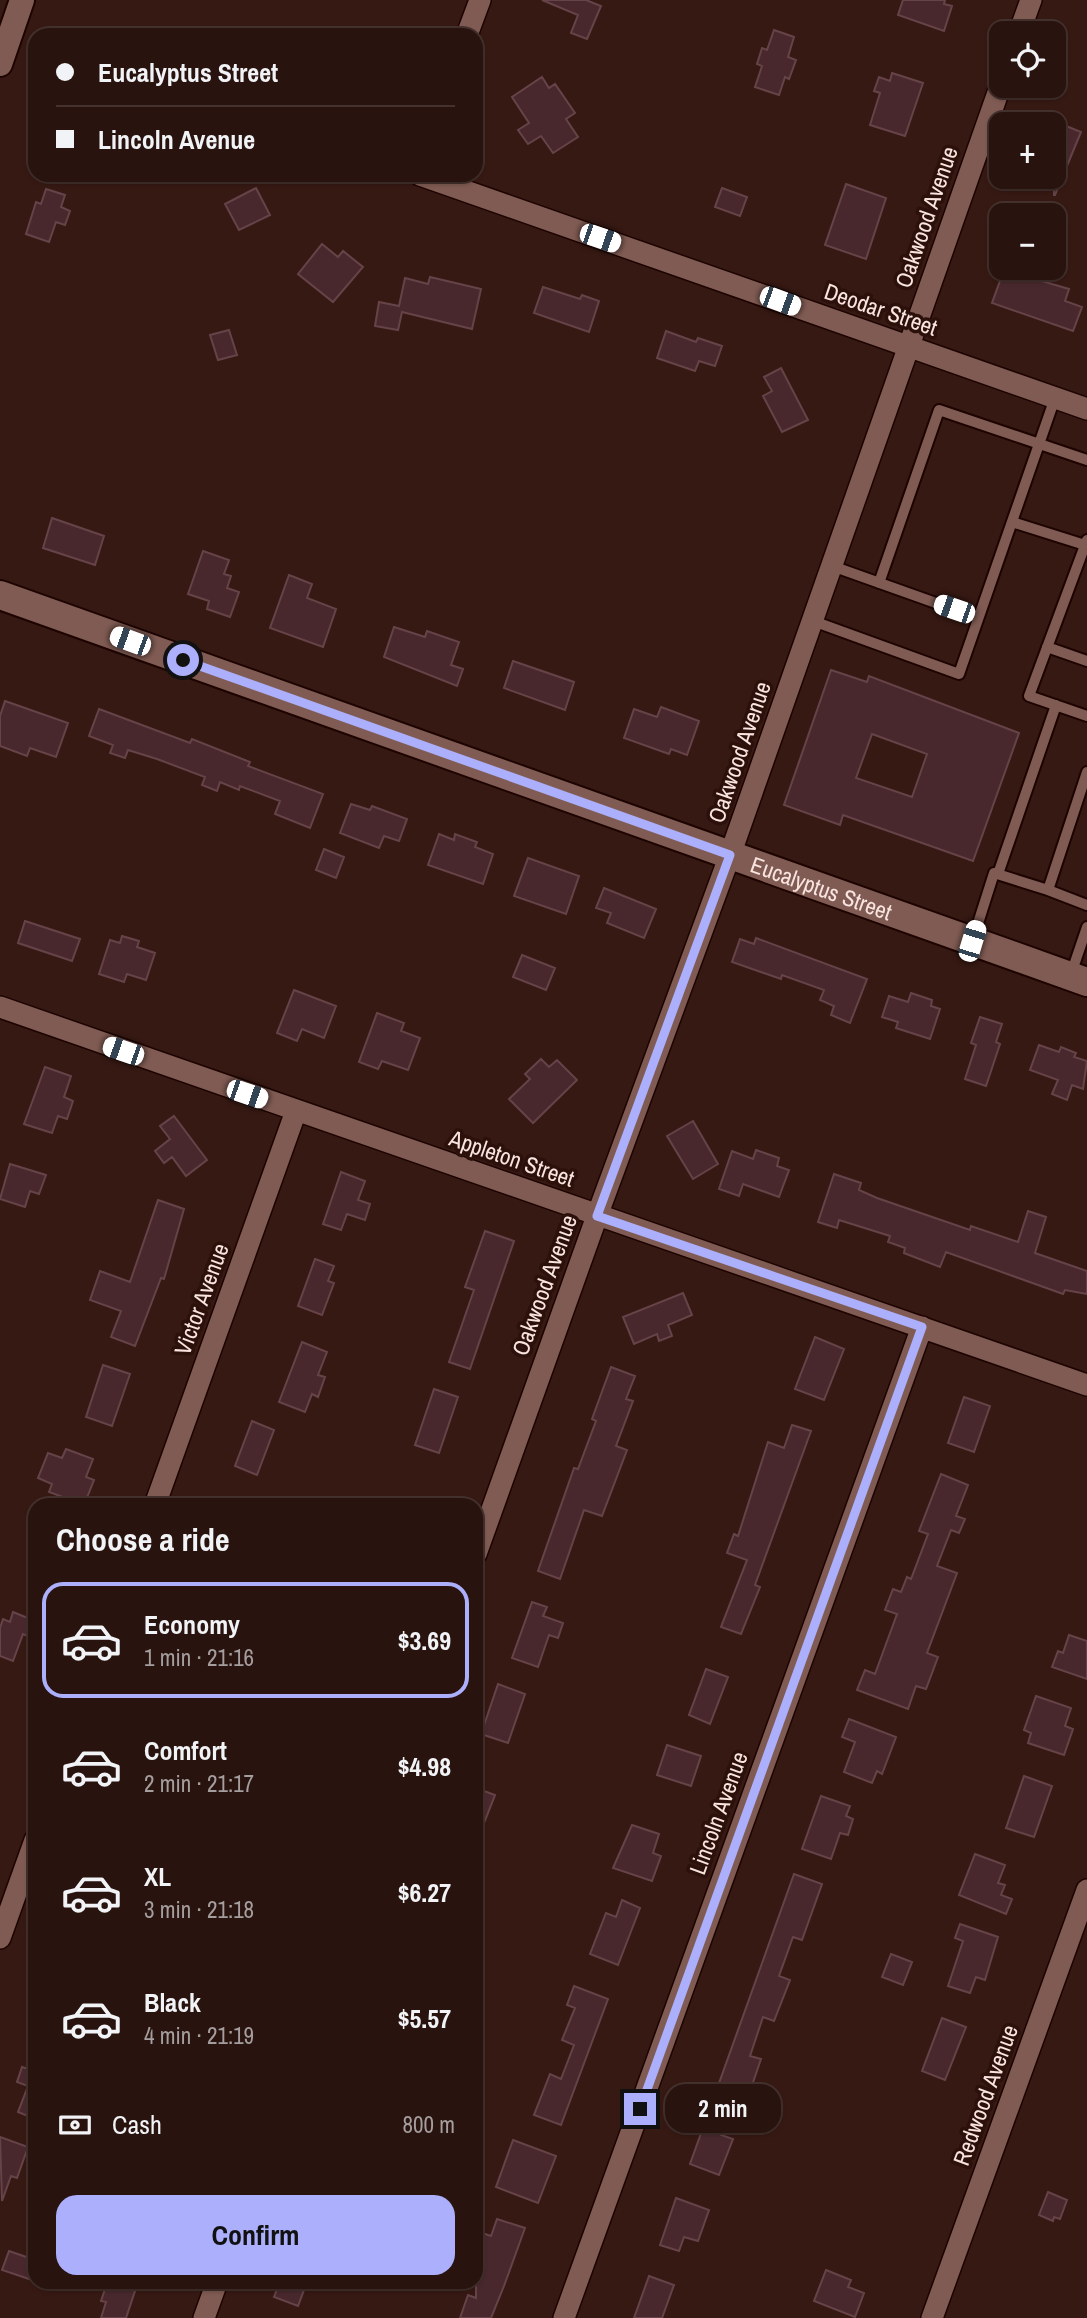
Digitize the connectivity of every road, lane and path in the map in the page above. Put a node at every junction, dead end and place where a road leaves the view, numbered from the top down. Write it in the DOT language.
graph roads {
  1 [pos="22,0"];
  2 [pos="480,0"];
  3 [pos="1031,0"];
  4 [pos="1023,21"];
  5 [pos="470,28"];
  6 [pos="0,64"];
  7 [pos="996,98"];
  8 [pos="440,182"];
  9 [pos="908,346"];
  10 [pos="1055,398"];
  11 [pos="1087,409"];
  12 [pos="1039,442"];
  13 [pos="1087,460"];
  14 [pos="1012,522"];
  15 [pos="1086,542"];
  16 [pos="832,566"];
  17 [pos="879,583"];
  18 [pos="0,595"];
  19 [pos="978,618"];
  20 [pos="813,621"];
  21 [pos="1047,648"];
  22 [pos="1087,661"];
  23 [pos="1056,705"];
  24 [pos="1087,716"];
  25 [pos="1087,772"];
  26 [pos="730,855"];
  27 [pos="999,874"];
  28 [pos="1048,890"];
  29 [pos="1087,905"];
  30 [pos="1087,927"];
  31 [pos="972,941"];
  32 [pos="1078,979"];
  33 [pos="0,1007"];
  34 [pos="296,1111"];
  35 [pos="597,1216"];
  36 [pos="922,1327"];
  37 [pos="1087,1385"];
  38 [pos="158,1498"];
  39 [pos="483,1534"];
  40 [pos="28,1860"];
  41 [pos="1087,1890"];
  42 [pos="0,1938"];
  43 [pos="214,2289"];
  44 [pos="204,2318"];
  45 [pos="564,2318"];
  46 [pos="932,2318"];
  1 -- 6 [label="street"];
  2 -- 5 [label="street"];
  3 -- 4 [label="street"];
  7 -- 9 [label="street, Oakwood Avenue"];
  8 -- 9 [label="street, Deodar Street"];
  9 -- 10 [label="street, Deodar Street"];
  9 -- 16 [label="street, Oakwood Avenue"];
  10 -- 11 [label="street, Deodar Street"];
  10 -- 12 [label="lane"];
  12 -- 13 [label="lane"];
  12 -- 14 [label="lane"];
  12 -- 17 [label="lane"];
  14 -- 15 [label="lane"];
  14 -- 19 [label="lane"];
  15 -- 21 [label="lane"];
  16 -- 17 [label="lane"];
  16 -- 20 [label="street, Oakwood Avenue"];
  17 -- 19 [label="lane"];
  18 -- 26 [label="main road, Eucalyptus Street"];
  19 -- 20 [label="lane"];
  20 -- 26 [label="street, Oakwood Avenue"];
  21 -- 22 [label="lane"];
  21 -- 23 [label="lane"];
  23 -- 24 [label="lane"];
  23 -- 27 [label="lane"];
  25 -- 28 [label="lane"];
  26 -- 31 [label="main road, Eucalyptus Street"];
  26 -- 35 [label="street, Oakwood Avenue"];
  27 -- 28 [label="lane"];
  27 -- 31 [label="lane"];
  28 -- 29 [label="lane"];
  30 -- 32 [label="lane"];
  31 -- 32 [label="main road, Eucalyptus Street"];
  33 -- 34 [label="street, Appleton Street"];
  34 -- 35 [label="street, Appleton Street"];
  34 -- 38 [label="street, Victor Avenue"];
  35 -- 36 [label="street, Appleton Street"];
  35 -- 39 [label="street, Oakwood Avenue"];
  36 -- 37 [label="street, Appleton Street"];
  36 -- 45 [label="street, Lincoln Avenue"];
  40 -- 42 [label="street"];
  41 -- 46 [label="street, Redwood Avenue"];
  43 -- 44 [label="street"];
}
